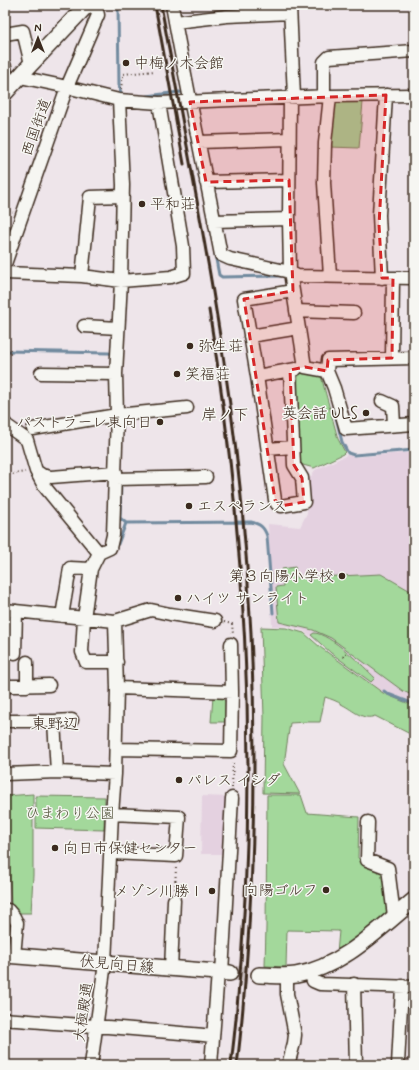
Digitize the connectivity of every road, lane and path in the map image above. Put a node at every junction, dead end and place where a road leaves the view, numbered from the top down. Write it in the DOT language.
graph roads {
  1 [pos="87,5"];
  2 [pos="92,5"];
  3 [pos="172,5"];
  4 [pos="290,9"];
  5 [pos="175,22"];
  6 [pos="5,34"];
  7 [pos="414,51"];
  8 [pos="31,64"];
  9 [pos="155,71"];
  10 [pos="9,74"];
  11 [pos="67,87"];
  12 [pos="5,94"];
  13 [pos="386,95"];
  14 [pos="414,95"];
  15 [pos="327,96"];
  16 [pos="292,97"];
  17 [pos="118,100"];
  18 [pos="190,102"];
  19 [pos="159,103"];
  20 [pos="289,139"];
  21 [pos="199,142"];
  22 [pos="289,180"];
  23 [pos="206,182"];
  24 [pos="123,196"];
  25 [pos="288,219"];
  26 [pos="214,221"];
  27 [pos="5,264"];
  28 [pos="290,272"];
  29 [pos="5,273"];
  30 [pos="82,276"];
  31 [pos="330,276"];
  32 [pos="388,278"];
  33 [pos="414,278"];
  34 [pos="121,281"];
  35 [pos="293,291"];
  36 [pos="296,311"];
  37 [pos="354,313"];
  38 [pos="84,326"];
  39 [pos="118,328"];
  40 [pos="299,328"];
  41 [pos="250,336"];
  42 [pos="392,358"];
  43 [pos="414,358"];
  44 [pos="305,367"];
  45 [pos="290,370"];
  46 [pos="327,371"];
  47 [pos="42,373"];
  48 [pos="116,374"];
  49 [pos="257,376"];
  50 [pos="382,401"];
  51 [pos="187,408"];
  52 [pos="117,415"];
  53 [pos="5,423"];
  54 [pos="414,424"];
  55 [pos="394,425"];
  56 [pos="33,429"];
  57 [pos="293,447"];
  58 [pos="268,449"];
  59 [pos="36,471"];
  60 [pos="5,472"];
  61 [pos="116,476"];
  62 [pos="206,477"];
  63 [pos="99,552"];
  64 [pos="91,569"];
  65 [pos="11,610"];
  66 [pos="62,616"];
  67 [pos="84,618"];
  68 [pos="116,621"];
  69 [pos="215,621"];
  70 [pos="231,644"];
  71 [pos="348,651"];
  72 [pos="14,654"];
  73 [pos="343,657"];
  74 [pos="27,662"];
  75 [pos="117,662"];
  76 [pos="5,686"];
  77 [pos="27,686"];
  78 [pos="49,686"];
  79 [pos="117,688"];
  80 [pos="232,692"];
  81 [pos="72,720"];
  82 [pos="5,721"];
  83 [pos="54,721"];
  84 [pos="116,749"];
  85 [pos="233,766"];
  86 [pos="56,772"];
  87 [pos="5,774"];
  88 [pos="115,774"];
  89 [pos="232,798"];
  90 [pos="112,814"];
  91 [pos="368,822"];
  92 [pos="111,853"];
  93 [pos="176,856"];
  94 [pos="174,900"];
  95 [pos="414,900"];
  96 [pos="5,910"];
  97 [pos="394,916"];
  98 [pos="9,955"];
  99 [pos="105,963"];
  100 [pos="171,969"];
  101 [pos="310,972"];
  102 [pos="223,973"];
  103 [pos="259,975"];
  104 [pos="287,976"];
  105 [pos="354,984"];
  106 [pos="402,986"];
  107 [pos="414,987"];
  108 [pos="5,1019"];
  109 [pos="96,1027"];
  110 [pos="212,1036"];
  111 [pos="92,1065"];
  112 [pos="211,1065"];
  113 [pos="288,1065"];
  114 [pos="356,1065"];
  115 [pos="398,1065"];
  1 -- 8 [label="main road"];
  2 -- 11 [label="street, 西国街道"];
  3 -- 5 [label="street"];
  4 -- 5 [label="street"];
  4 -- 16 [label="street"];
  5 -- 18 [label="street"];
  6 -- 8 [label="street"];
  7 -- 15 [label="street"];
  8 -- 10 [label="main road"];
  9 -- 17 [label="path"];
  10 -- 11 [label="street"];
  10 -- 12 [label="main road"];
  11 -- 17 [label="street"];
  11 -- 27 [label="street, 西国街道"];
  13 -- 14 [label="street"];
  13 -- 15 [label="street"];
  13 -- 32 [label="street"];
  15 -- 16 [label="street"];
  15 -- 31 [label="street"];
  16 -- 18 [label="street"];
  16 -- 20 [label="street"];
  17 -- 19 [label="street"];
  17 -- 24 [label="street"];
  18 -- 19 [label="street"];
  18 -- 21 [label="street"];
  19 -- 34 [label="street"];
  20 -- 21 [label="street"];
  20 -- 22 [label="street"];
  21 -- 23 [label="street"];
  22 -- 23 [label="street"];
  22 -- 25 [label="street"];
  23 -- 26 [label="street"];
  24 -- 30 [label="street"];
  24 -- 34 [label="street"];
  25 -- 26 [label="street"];
  25 -- 28 [label="street"];
  26 -- 28 [label="street"];
  28 -- 31 [label="street"];
  28 -- 35 [label="street"];
  29 -- 30 [label="street"];
  30 -- 34 [label="street"];
  31 -- 32 [label="street"];
  32 -- 33 [label="street"];
  32 -- 42 [label="street"];
  34 -- 39 [label="street"];
  35 -- 36 [label="street"];
  35 -- 41 [label="street"];
  36 -- 37 [label="street"];
  36 -- 40 [label="street"];
  38 -- 39 [label="street"];
  39 -- 48 [label="street"];
  40 -- 41 [label="street"];
  40 -- 44 [label="street"];
  41 -- 49 [label="street"];
  42 -- 43 [label="street"];
  42 -- 46 [label="street"];
  44 -- 45 [label="street"];
  44 -- 46 [label="street"];
  45 -- 49 [label="street"];
  45 -- 57 [label="street"];
  46 -- 55 [label="street"];
  47 -- 48 [label="street"];
  48 -- 52 [label="street"];
  49 -- 58 [label="street"];
  50 -- 55 [label="street"];
  51 -- 52 [label="street"];
  52 -- 56 [label="street"];
  52 -- 61 [label="street"];
  53 -- 59 [label="street"];
  54 -- 55 [label="street"];
  57 -- 58 [label="street"];
  57 -- 58 [label="street"];
  59 -- 60 [label="path"];
  59 -- 61 [label="street"];
  59 -- 63 [label="street"];
  61 -- 62 [label="street"];
  61 -- 63 [label="street"];
  63 -- 64 [label="street"];
  64 -- 66 [label="street"];
  64 -- 67 [label="street"];
  65 -- 66 [label="street"];
  65 -- 72 [label="street"];
  66 -- 67 [label="street"];
  67 -- 68 [label="street"];
  67 -- 75 [label="street"];
  68 -- 69 [label="street"];
  68 -- 75 [label="street, 大極殿通"];
  69 -- 70 [label="path"];
  70 -- 80 [label="street"];
  71 -- 73 [label="path"];
  74 -- 77 [label="street"];
  75 -- 79 [label="street, 大極殿通"];
  76 -- 77 [label="street"];
  77 -- 78 [label="street"];
  79 -- 80 [label="street"];
  79 -- 84 [label="street, 大極殿通"];
  80 -- 84 [label="street"];
  81 -- 83 [label="street"];
  82 -- 83 [label="street"];
  83 -- 86 [label="street"];
  84 -- 88 [label="street, 大極殿通"];
  85 -- 89 [label="path"];
  86 -- 87 [label="street"];
  86 -- 88 [label="street"];
  88 -- 90 [label="street, 大極殿通"];
  89 -- 102 [label="street"];
  90 -- 92 [label="street, 大極殿通"];
  90 -- 93 [label="street"];
  91 -- 97 [label="street"];
  92 -- 93 [label="street"];
  92 -- 99 [label="street, 大極殿通"];
  93 -- 94 [label="path"];
  94 -- 100 [label="street"];
  95 -- 97 [label="main road"];
  96 -- 98 [label="street"];
  97 -- 101 [label="main road"];
  98 -- 99 [label="main road, 伏見向日線"];
  99 -- 100 [label="main road, 伏見向日線"];
  99 -- 109 [label="street, 大極殿通"];
  100 -- 102 [label="main road, 伏見向日線"];
  101 -- 104 [label="main road"];
  101 -- 105 [label="street"];
  102 -- 110 [label="street"];
  103 -- 104 [label="main road"];
  104 -- 113 [label="street"];
  105 -- 106 [label="street"];
  105 -- 114 [label="street"];
  106 -- 107 [label="street"];
  106 -- 115 [label="street"];
  108 -- 109 [label="street"];
  109 -- 110 [label="street"];
  109 -- 111 [label="street, 大極殿通"];
  110 -- 112 [label="street"];
}
